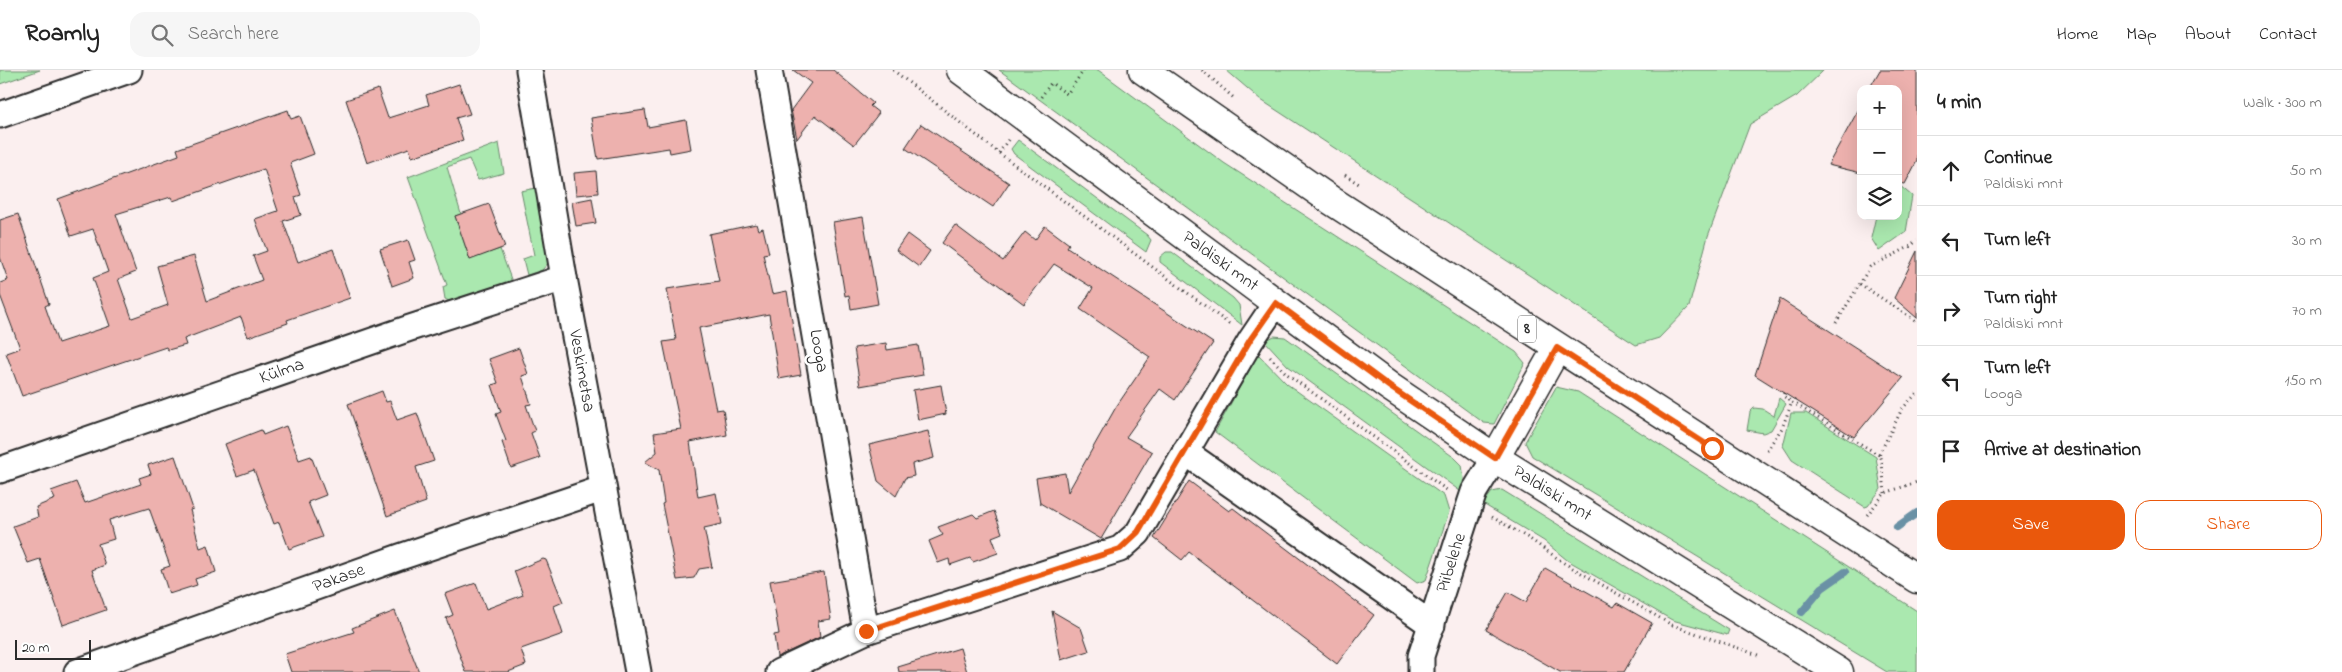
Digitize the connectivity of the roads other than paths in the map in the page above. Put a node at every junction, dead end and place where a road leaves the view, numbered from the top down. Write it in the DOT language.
graph roads {
  1 [pos="129,70"];
  2 [pos="529,70"];
  3 [pos="769,70"];
  4 [pos="961,70"];
  5 [pos="1143,70"];
  6 [pos="0,115"];
  7 [pos="564,278"];
  8 [pos="1276,303"];
  9 [pos="1557,348"];
  10 [pos="1185,452"];
  11 [pos="1495,458"];
  12 [pos="0,470"];
  13 [pos="602,489"];
  14 [pos="1917,579"];
  15 [pos="1432,625"];
  16 [pos="866,631"];
  17 [pos="78,672"];
  18 [pos="638,672"];
  19 [pos="779,672"];
  20 [pos="1421,672"];
  21 [pos="1839,672"];
  1 -- 6 [label="street"];
  2 -- 7 [label="street, Veskimetsa"];
  3 -- 16 [label="street, Looga"];
  4 -- 8 [label="main road, Paldiski mnt"];
  5 -- 9 [label="main road, 8"];
  7 -- 12 [label="street, Külma"];
  7 -- 13 [label="street, Veskimetsa"];
  8 -- 10 [label="street"];
  8 -- 11 [label="main road, Paldiski mnt"];
  9 -- 11 [label="main road"];
  9 -- 14 [label="main road, 8"];
  10 -- 15 [label="street"];
  10 -- 16 [label="street"];
  11 -- 15 [label="street, Piibelehe"];
  11 -- 21 [label="main road, Paldiski mnt"];
  13 -- 17 [label="street, Pakase"];
  13 -- 18 [label="street, Veskimetsa"];
  15 -- 20 [label="street, Piibelehe"];
  16 -- 19 [label="street"];
}
